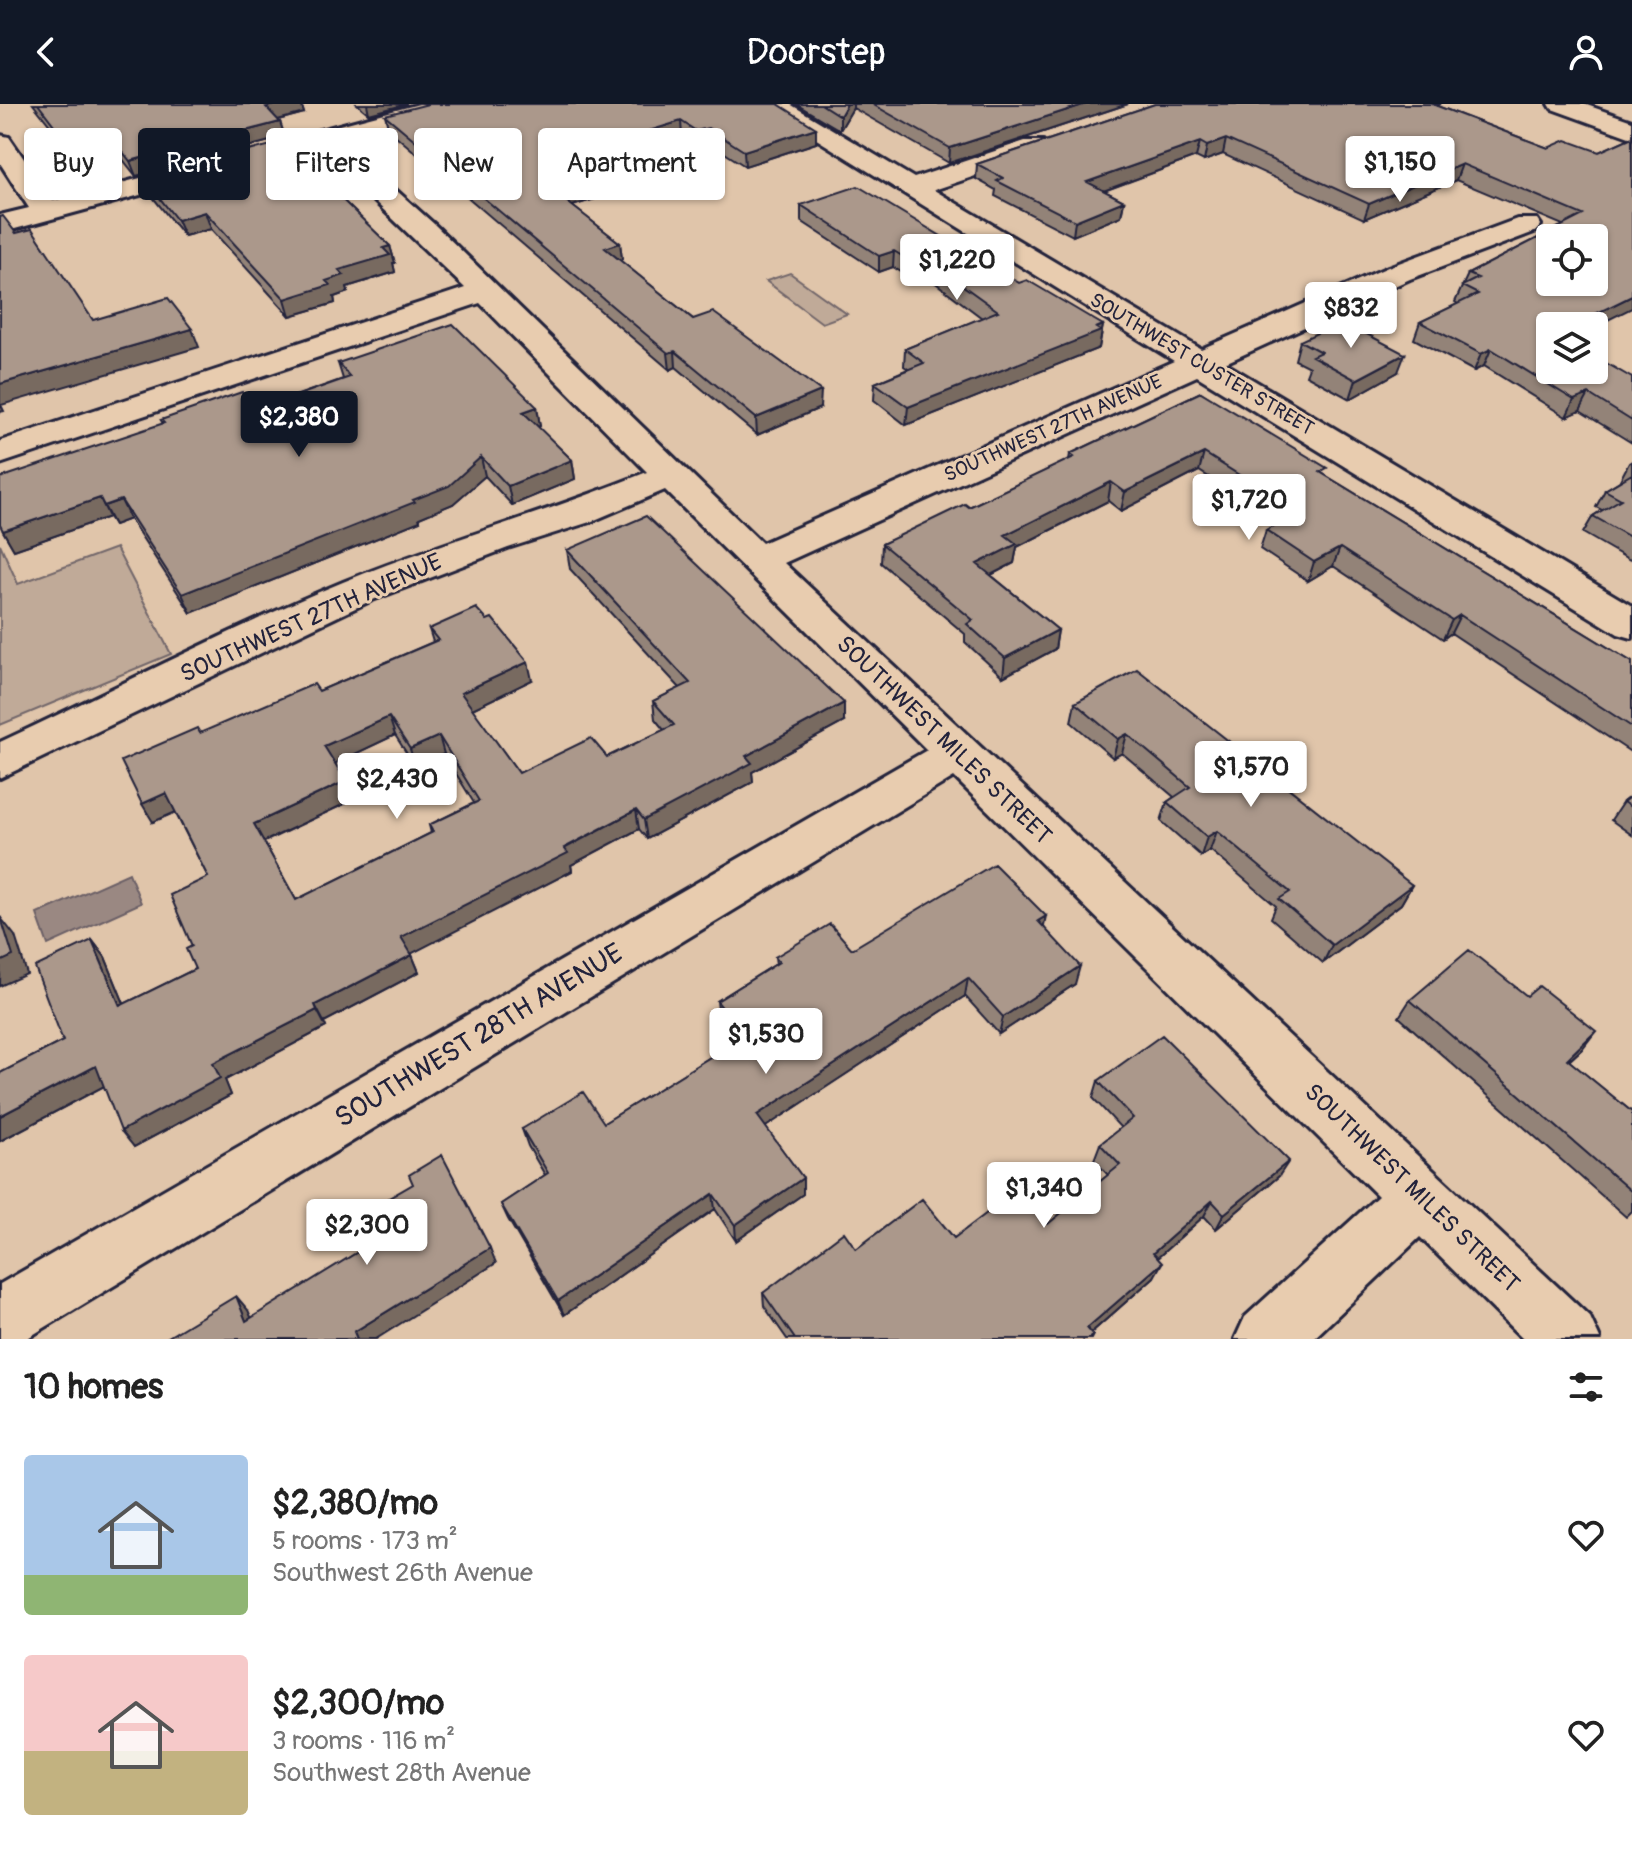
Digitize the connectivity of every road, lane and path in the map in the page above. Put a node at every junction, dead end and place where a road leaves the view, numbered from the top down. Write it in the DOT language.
graph roads {
  1 [pos="447,104"];
  2 [pos="772,104"];
  3 [pos="1561,104"];
  4 [pos="359,128"];
  5 [pos="1632,130"];
  6 [pos="1059,139"];
  7 [pos="0,143"];
  8 [pos="138,187"];
  9 [pos="912,188"];
  10 [pos="391,200"];
  11 [pos="46,212"];
  12 [pos="0,224"];
  13 [pos="1527,225"];
  14 [pos="485,291"];
  15 [pos="1199,362"];
  16 [pos="0,453"];
  17 [pos="673,474"];
  18 [pos="757,560"];
  19 [pos="1632,624"];
  20 [pos="958,753"];
  21 [pos="0,761"];
  22 [pos="1420,1197"];
  23 [pos="0,1319"];
  24 [pos="1267,1339"];
  25 [pos="1568,1339"];
  1 -- 4 [label="street"];
  2 -- 9 [label="street, SOUTHWEST CUSTER STREET"];
  3 -- 5 [label="street"];
  6 -- 9 [label="street"];
  7 -- 11 [label="street"];
  8 -- 11 [label="street"];
  9 -- 15 [label="street, SOUTHWEST CUSTER STREET"];
  10 -- 14 [label="street, SOUTHWEST MILES STREET"];
  11 -- 12 [label="street"];
  13 -- 15 [label="street, SOUTHWEST 27TH AVENUE"];
  14 -- 16 [label="street"];
  14 -- 17 [label="street, SOUTHWEST MILES STREET"];
  15 -- 18 [label="street, SOUTHWEST 27TH AVENUE"];
  15 -- 19 [label="street, SOUTHWEST CUSTER STREET"];
  17 -- 18 [label="street, SOUTHWEST MILES STREET"];
  17 -- 21 [label="street, SOUTHWEST 27TH AVENUE"];
  18 -- 20 [label="street, SOUTHWEST MILES STREET"];
  20 -- 22 [label="street, SOUTHWEST MILES STREET"];
  20 -- 23 [label="street, SOUTHWEST 28TH AVENUE"];
  22 -- 24 [label="street"];
  22 -- 25 [label="street, SOUTHWEST MILES STREET"];
}
